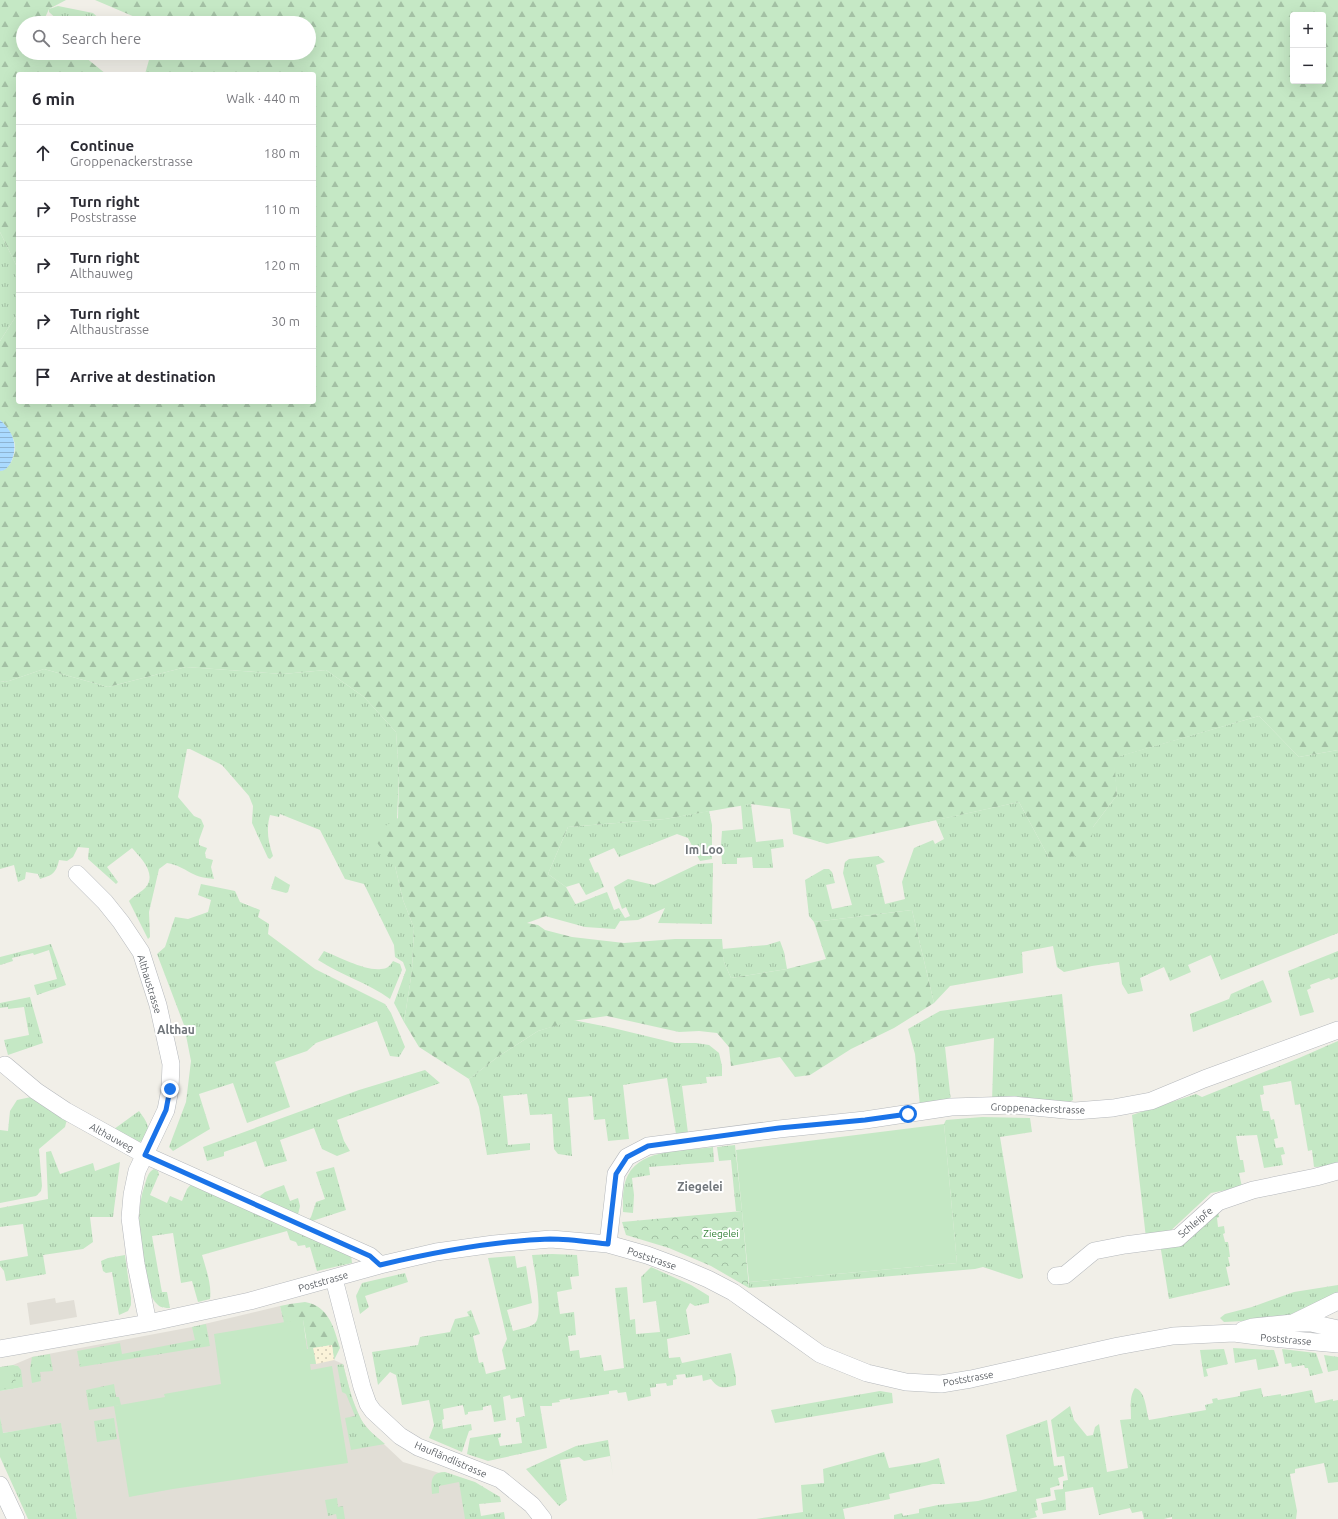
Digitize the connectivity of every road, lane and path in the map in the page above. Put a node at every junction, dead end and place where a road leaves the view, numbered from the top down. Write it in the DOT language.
graph roads {
  1 [pos="77,874"];
  2 [pos="1338,1030"];
  3 [pos="5,1065"];
  4 [pos="145,1155"];
  5 [pos="1338,1171"];
  6 [pos="608,1244"];
  7 [pos="380,1265"];
  8 [pos="1056,1276"];
  9 [pos="334,1279"];
  10 [pos="1338,1301"];
  11 [pos="148,1323"];
  12 [pos="1293,1323"];
  13 [pos="1338,1329"];
  14 [pos="1234,1333"];
  15 [pos="1338,1344"];
  16 [pos="0,1349"];
  17 [pos="0,1485"];
  18 [pos="16,1519"];
  19 [pos="543,1519"];
  1 -- 4 [label="street, Althaustrasse"];
  2 -- 6 [label="street, Groppenackerstrasse"];
  3 -- 4 [label="street, Althauweg"];
  4 -- 7 [label="street, Althauweg"];
  4 -- 11 [label="street, Althaustrasse"];
  5 -- 8 [label="street, Schleipfe"];
  6 -- 7 [label="street, Poststrasse"];
  6 -- 14 [label="street, Poststrasse"];
  7 -- 9 [label="street, Poststrasse"];
  9 -- 11 [label="street, Poststrasse"];
  9 -- 19 [label="street, Haufländlistrasse"];
  10 -- 12 [label="street, Poststrasse"];
  11 -- 16 [label="street, Poststrasse"];
  12 -- 13 [label="street"];
  12 -- 14 [label="street, Poststrasse"];
  14 -- 15 [label="street, Poststrasse"];
  17 -- 18 [label="street"];
}
